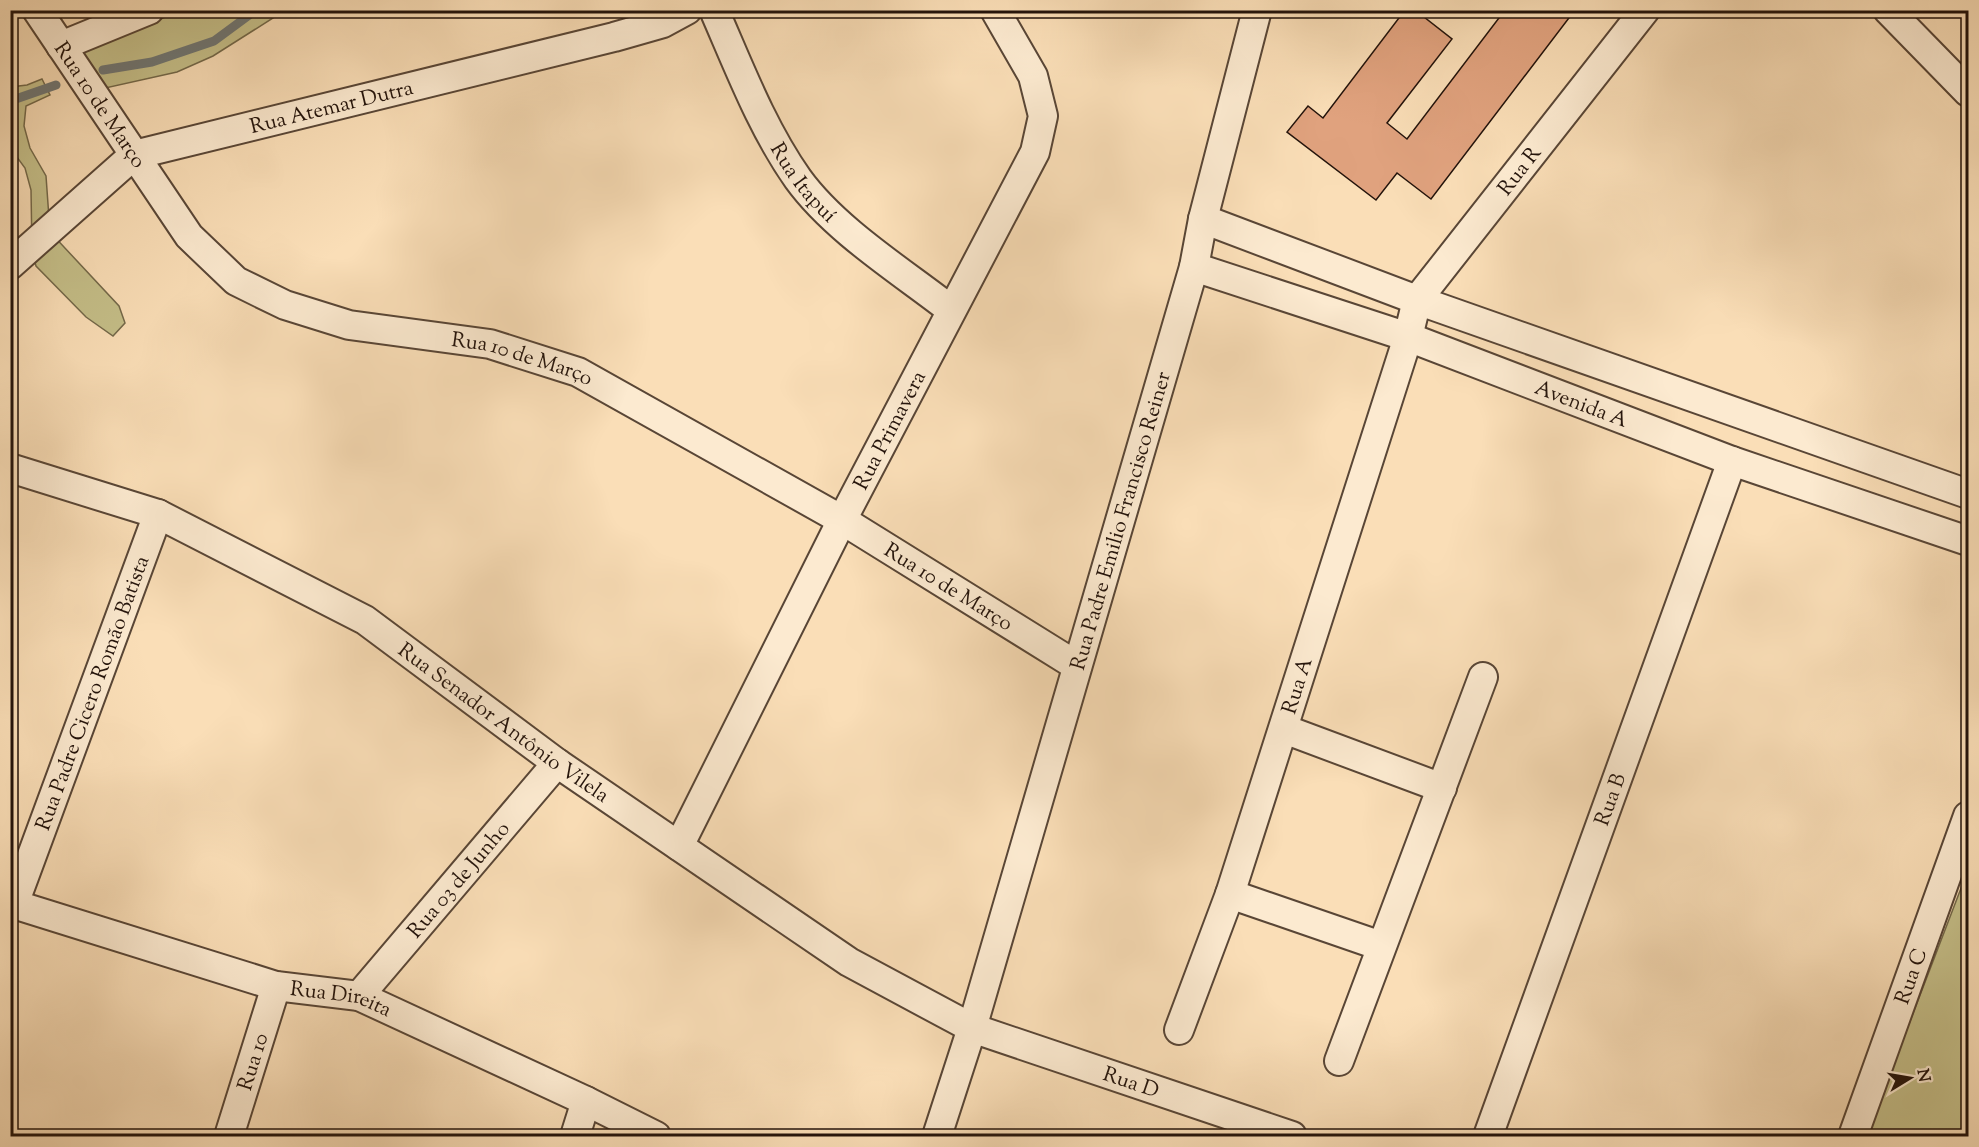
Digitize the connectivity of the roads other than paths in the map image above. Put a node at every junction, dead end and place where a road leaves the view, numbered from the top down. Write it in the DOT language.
graph roads {
  1 [pos="37,10"];
  2 [pos="149,10"];
  3 [pos="687,10"];
  4 [pos="714,10"];
  5 [pos="995,10"];
  6 [pos="1257,10"];
  7 [pos="1645,10"];
  8 [pos="1888,10"];
  9 [pos="61,46"];
  10 [pos="1968,92"];
  11 [pos="134,156"];
  12 [pos="1203,219"];
  13 [pos="10,265"];
  14 [pos="1194,267"];
  15 [pos="1417,300"];
  16 [pos="951,310"];
  17 [pos="1408,337"];
  18 [pos="1732,461"];
  19 [pos="10,468"];
  20 [pos="1968,494"];
  21 [pos="158,514"];
  22 [pos="842,520"];
  23 [pos="1968,541"];
  24 [pos="1077,666"];
  25 [pos="1483,677"];
  26 [pos="1284,729"];
  27 [pos="557,763"];
  28 [pos="1442,788"];
  29 [pos="1968,816"];
  30 [pos="679,846"];
  31 [pos="1230,894"];
  32 [pos="12,904"];
  33 [pos="1381,946"];
  34 [pos="276,986"];
  35 [pos="359,996"];
  36 [pos="972,1028"];
  37 [pos="1179,1030"];
  38 [pos="1339,1061"];
  39 [pos="586,1101"];
  40 [pos="229,1137"];
  41 [pos="575,1137"];
  42 [pos="656,1137"];
  43 [pos="937,1137"];
  44 [pos="1292,1137"];
  45 [pos="1488,1137"];
  46 [pos="1853,1137"];
  1 -- 9 [label="street, Rua 10 de Março"];
  2 -- 9 [label="street"];
  3 -- 11 [label="street, Rua Atemar Dutra"];
  4 -- 16 [label="street, Rua Itapuí"];
  5 -- 16 [label="street, Rua Primavera"];
  6 -- 12 [label="street, Rua Padre Emilio Francisco Reiner"];
  7 -- 15 [label="street, Rua R"];
  8 -- 10 [label="street"];
  9 -- 11 [label="street, Rua 10 de Março"];
  11 -- 13 [label="street, Rua Atemar Dutra"];
  11 -- 22 [label="street, Rua 10 de Março"];
  12 -- 14 [label="street, Rua Padre Emilio Francisco Reiner"];
  12 -- 15 [label="street, Avenida A"];
  14 -- 17 [label="street, Avenida A"];
  14 -- 24 [label="street, Rua Padre Emilio Francisco Reiner"];
  15 -- 17 [label="street, Rua R"];
  15 -- 20 [label="street, Avenida A"];
  16 -- 22 [label="street, Rua Primavera"];
  17 -- 18 [label="street, Avenida A"];
  17 -- 26 [label="street, Rua A"];
  18 -- 23 [label="street, Avenida A"];
  18 -- 45 [label="street, Rua B"];
  19 -- 21 [label="street, Rua Senador Antônio Vilela"];
  21 -- 27 [label="street, Rua Senador Antônio Vilela"];
  21 -- 32 [label="street, Rua Padre Cicero Romão Batista"];
  22 -- 24 [label="street, Rua 10 de Março"];
  22 -- 30 [label="street, Rua Primavera"];
  24 -- 36 [label="street, Rua Padre Emilio Francisco Reiner"];
  25 -- 28 [label="street"];
  26 -- 28 [label="street"];
  26 -- 31 [label="street, Rua A"];
  27 -- 30 [label="street, Rua Senador Antônio Vilela"];
  27 -- 35 [label="street, Rua 03 de Junho"];
  28 -- 33 [label="street"];
  29 -- 46 [label="street, Rua C"];
  30 -- 36 [label="street, Rua Senador Antônio Vilela"];
  31 -- 33 [label="street"];
  31 -- 37 [label="street, Rua A"];
  32 -- 34 [label="street, Rua Direita"];
  33 -- 38 [label="street"];
  34 -- 35 [label="street, Rua Direita"];
  34 -- 40 [label="street, Rua 10"];
  35 -- 39 [label="street, Rua Direita"];
  36 -- 43 [label="street, Rua Padre Emilio Francisco Reiner"];
  36 -- 44 [label="street, Rua D"];
  39 -- 41 [label="street"];
  39 -- 42 [label="street, Rua Direita"];
}
